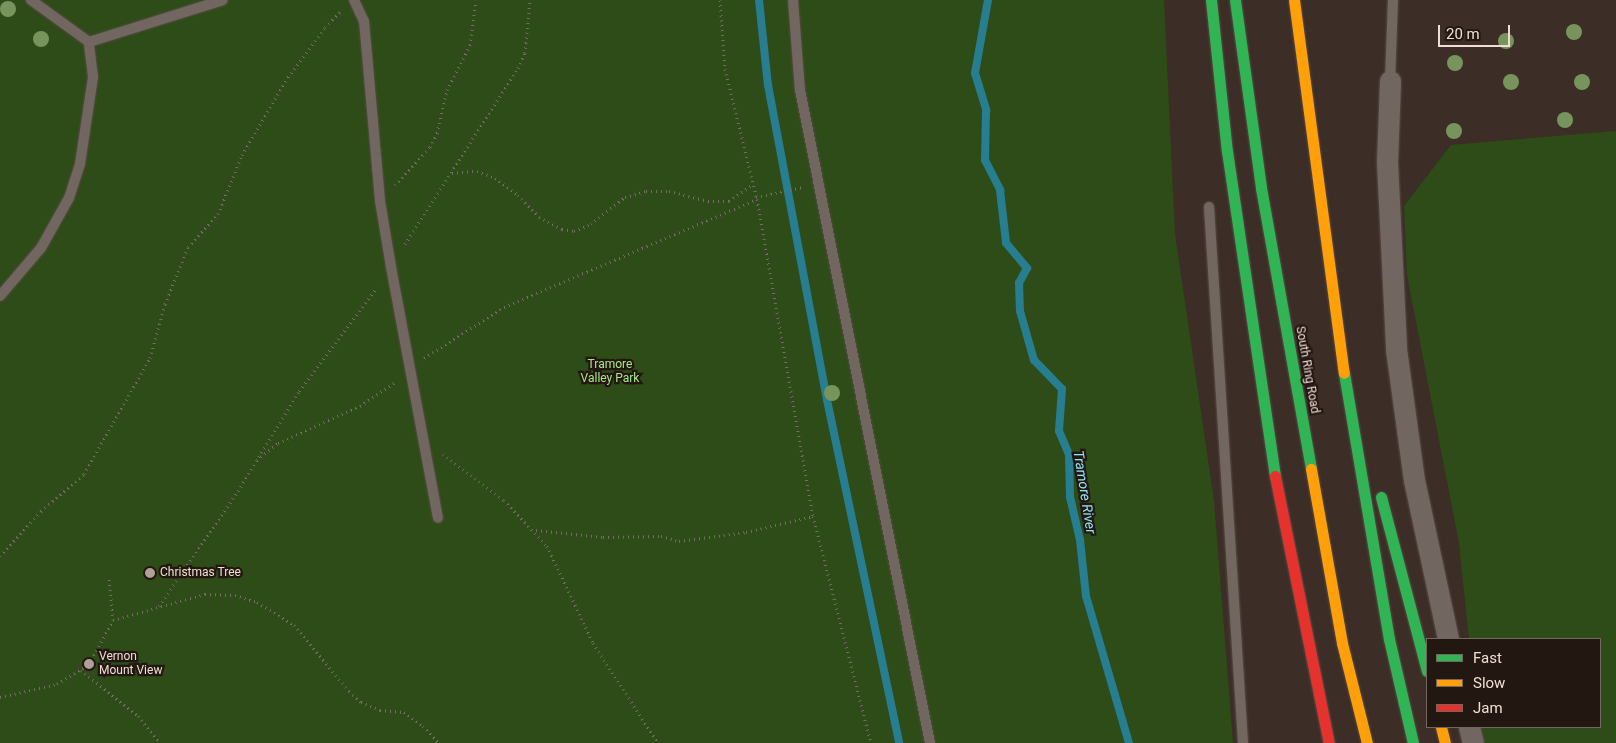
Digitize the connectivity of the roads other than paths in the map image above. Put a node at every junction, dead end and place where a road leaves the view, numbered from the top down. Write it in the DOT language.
graph roads {
  1 [pos="31,0"];
  2 [pos="223,0"];
  3 [pos="793,0"];
  4 [pos="1211,0"];
  5 [pos="1236,0"];
  6 [pos="1294,0"];
  7 [pos="1393,0"];
  8 [pos="350,3"];
  9 [pos="89,42"];
  10 [pos="1390,81"];
  11 [pos="1209,207"];
  12 [pos="0,296"];
  13 [pos="1340,349"];
  14 [pos="438,518"];
  15 [pos="1448,638"];
  16 [pos="1342,643"];
  17 [pos="1426,667"];
  18 [pos="1349,725"];
  19 [pos="1441,728"];
  20 [pos="1470,728"];
  21 [pos="930,743"];
  22 [pos="1243,743"];
  23 [pos="1329,743"];
  24 [pos="1367,743"];
  25 [pos="1413,743"];
  26 [pos="1445,743"];
  27 [pos="1473,743"];
  1 -- 9 [label="lane"];
  2 -- 9 [label="lane"];
  3 -- 21 [label="lane"];
  4 -- 23 [label="highway"];
  5 -- 16 [label="highway, South Ring Road"];
  6 -- 13 [label="highway"];
  7 -- 10 [label="lane"];
  8 -- 14 [label="lane"];
  9 -- 12 [label="lane"];
  10 -- 15 [label="street"];
  11 -- 22 [label="lane"];
  13 -- 17 [label="highway"];
  13 -- 25 [label="highway"];
  16 -- 18 [label="highway"];
  16 -- 24 [label="highway, South Ring Road"];
  19 -- 26 [label="highway"];
  20 -- 27 [label="street"];
}
